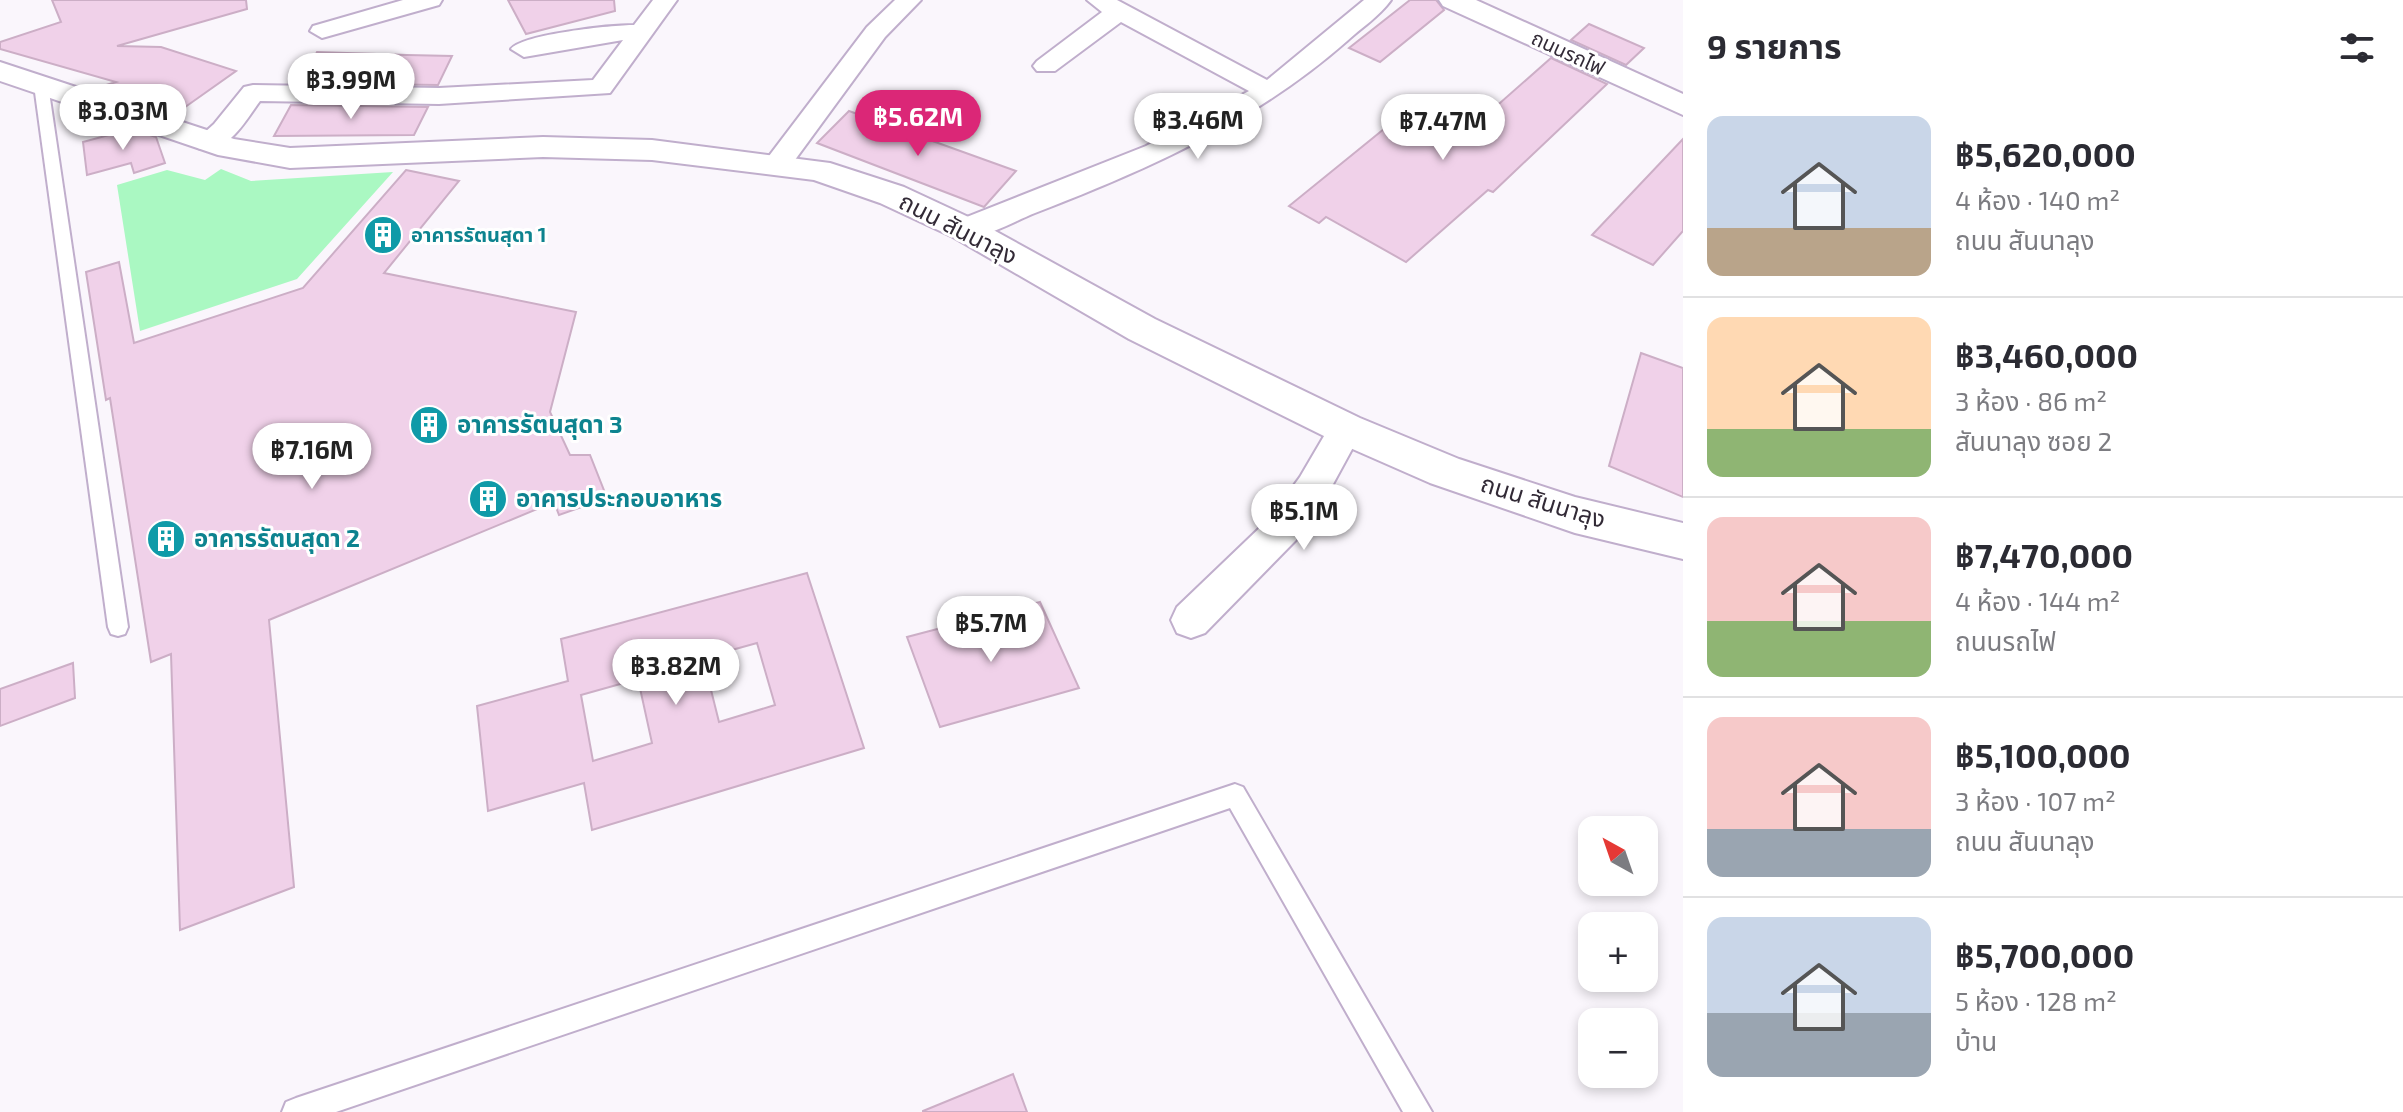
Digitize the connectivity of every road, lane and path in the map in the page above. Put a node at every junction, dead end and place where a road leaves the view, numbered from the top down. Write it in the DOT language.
graph roads {
  1 [pos="430,0"];
  2 [pos="665,0"];
  3 [pos="909,0"];
  4 [pos="1379,0"];
  5 [pos="1453,0"];
  6 [pos="1109,5"];
  7 [pos="322,31"];
  8 [pos="639,33"];
  9 [pos="524,49"];
  10 [pos="1046,66"];
  11 [pos="0,71"];
  12 [pos="41,85"];
  13 [pos="1268,91"];
  14 [pos="1683,106"];
  15 [pos="208,142"];
  16 [pos="779,162"];
  17 [pos="965,229"];
  18 [pos="1346,429"];
  19 [pos="1683,541"];
  20 [pos="1191,620"];
  21 [pos="118,627"];
  22 [pos="296,1112"];
  23 [pos="1418,1112"];
  1 -- 7 [label="street"];
  2 -- 8 [label="street"];
  3 -- 16 [label="street"];
  4 -- 13 [label="street"];
  5 -- 14 [label="street, ถนนรถไฟ"];
  6 -- 10 [label="street"];
  6 -- 13 [label="street"];
  8 -- 9 [label="street"];
  8 -- 15 [label="street"];
  11 -- 12 [label="street, ถนน สันนาลุง"];
  12 -- 15 [label="street, ถนน สันนาลุง"];
  12 -- 21 [label="lane"];
  13 -- 17 [label="street"];
  15 -- 16 [label="street, ถนน สันนาลุง"];
  16 -- 17 [label="street, ถนน สันนาลุง"];
  17 -- 18 [label="street, ถนน สันนาลุง"];
  18 -- 19 [label="street, ถนน สันนาลุง"];
  18 -- 20 [label="street"];
  22 -- 23 [label="lane"];
}
